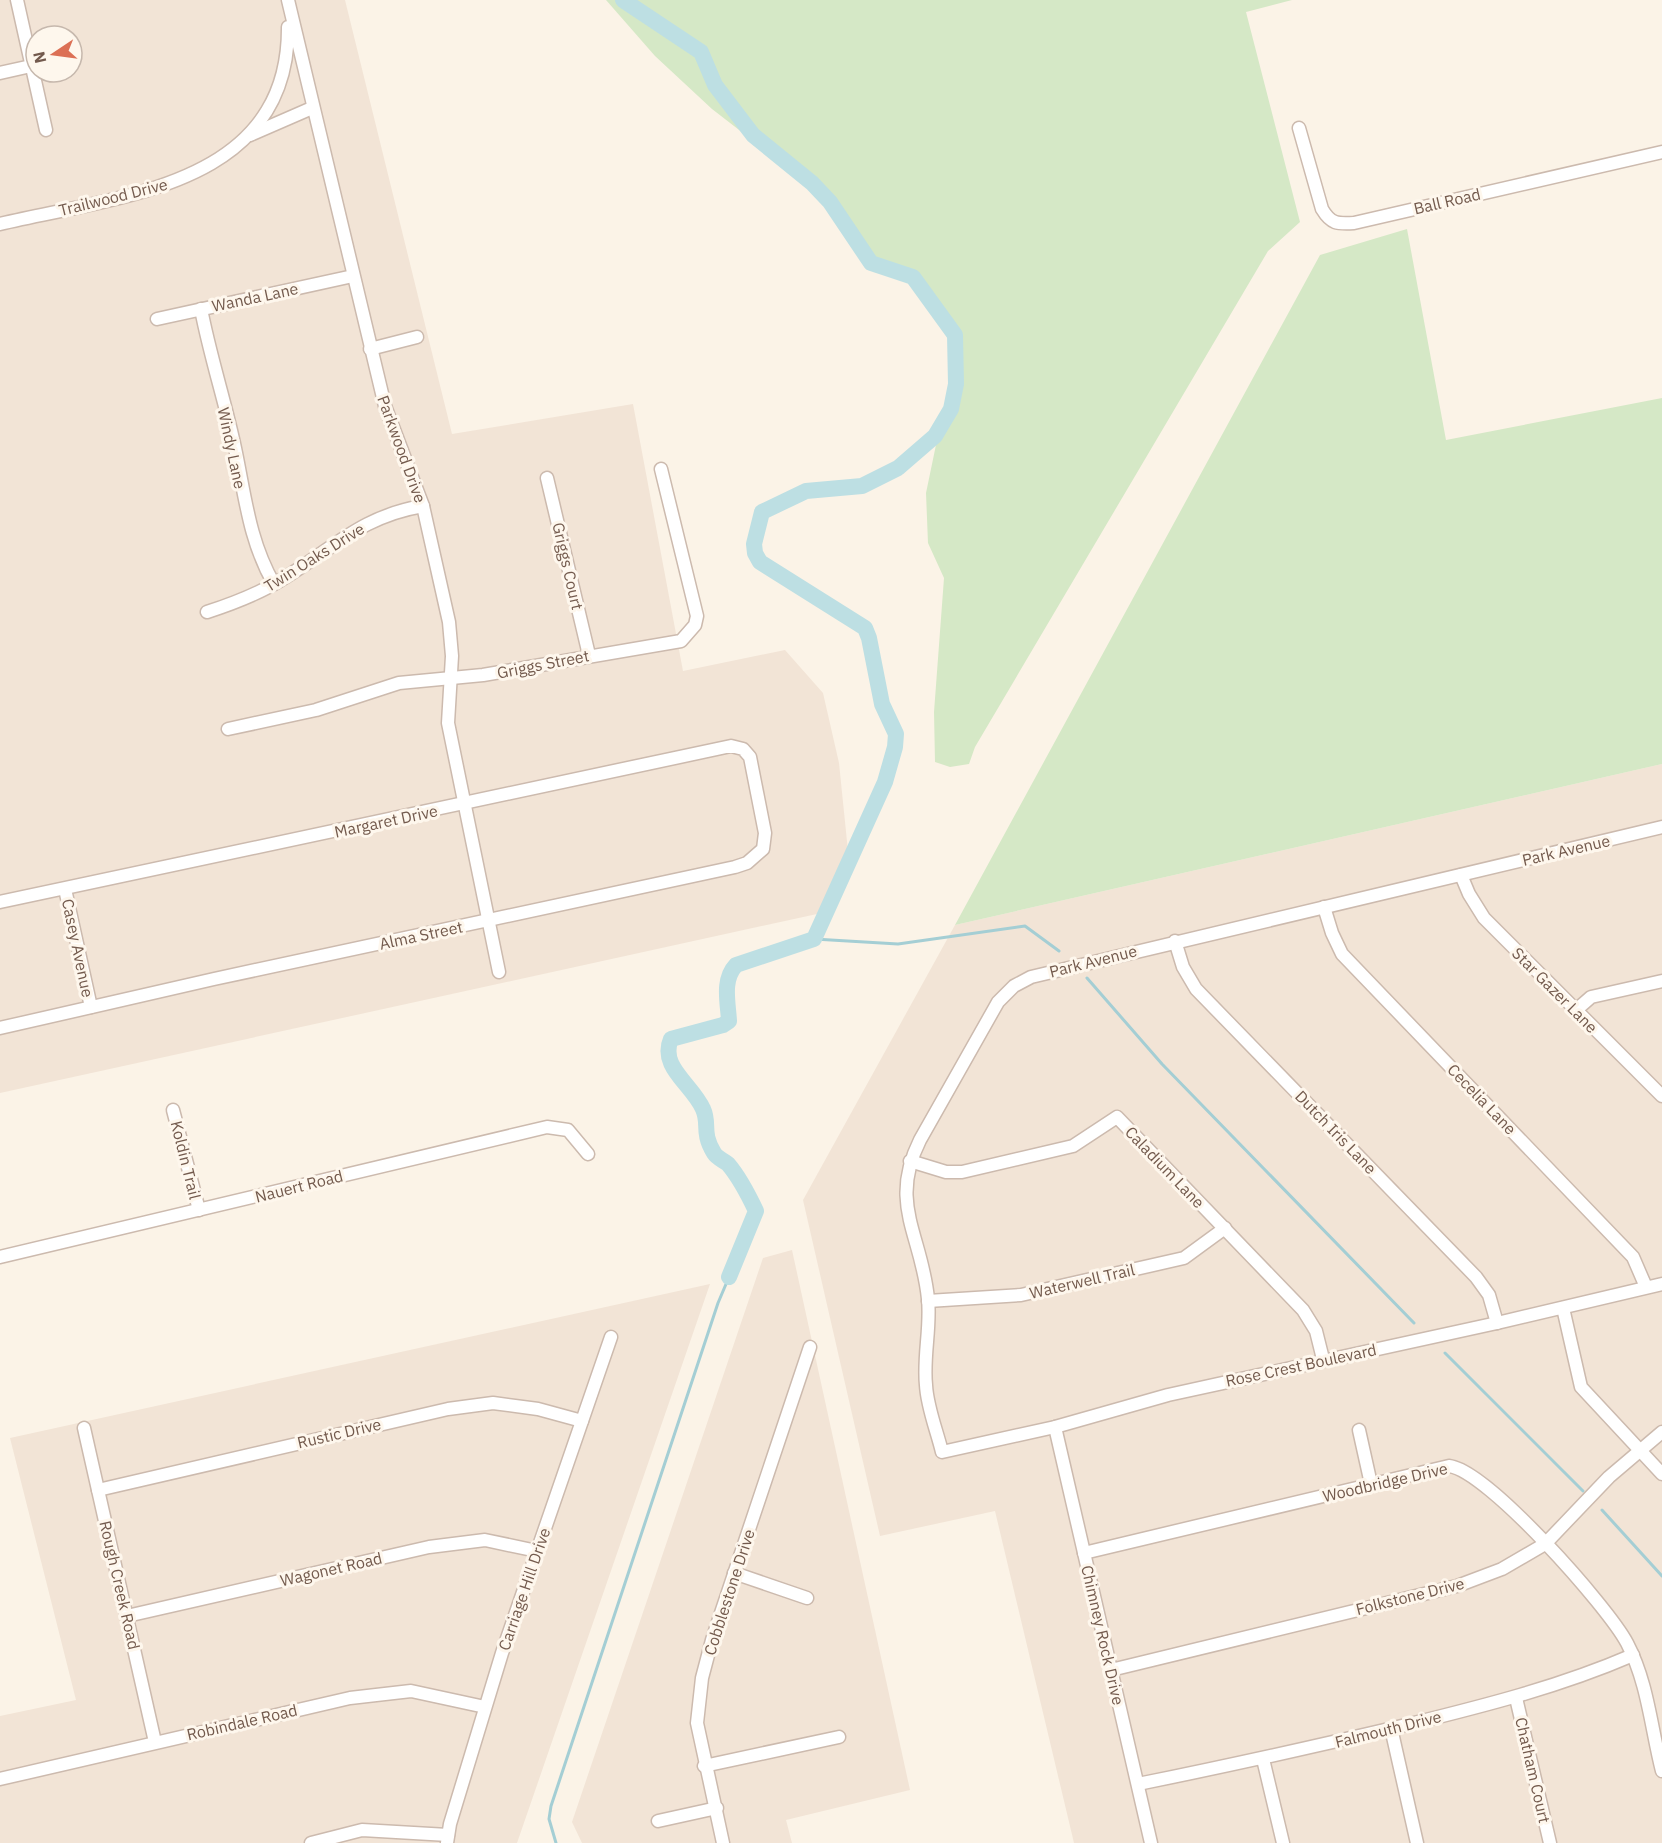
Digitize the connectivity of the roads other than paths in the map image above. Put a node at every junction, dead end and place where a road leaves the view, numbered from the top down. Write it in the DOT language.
graph roads {
  1 [pos="17,0"];
  2 [pos="288,0"];
  3 [pos="24,33"];
  4 [pos="24,68"];
  5 [pos="0,73"];
  6 [pos="35,84"];
  7 [pos="312,108"];
  8 [pos="1299,128"];
  9 [pos="46,130"];
  10 [pos="249,136"];
  11 [pos="1662,152"];
  12 [pos="0,224"];
  13 [pos="353,276"];
  14 [pos="201,309"];
  15 [pos="157,319"];
  16 [pos="417,337"];
  17 [pos="370,349"];
  18 [pos="661,469"];
  19 [pos="547,478"];
  20 [pos="423,506"];
  21 [pos="274,584"];
  22 [pos="207,612"];
  23 [pos="589,655"];
  24 [pos="452,678"];
  25 [pos="228,729"];
  26 [pos="754,774"];
  27 [pos="464,804"];
  28 [pos="1662,827"];
  29 [pos="1461,875"];
  30 [pos="65,889"];
  31 [pos="0,902"];
  32 [pos="1324,907"];
  33 [pos="489,920"];
  34 [pos="1175,941"];
  35 [pos="499,972"];
  36 [pos="1662,981"];
  37 [pos="91,1007"];
  38 [pos="1575,1011"];
  39 [pos="0,1028"];
  40 [pos="1662,1096"];
  41 [pos="173,1110"];
  42 [pos="588,1154"];
  43 [pos="910,1161"];
  44 [pos="199,1210"];
  45 [pos="1225,1228"];
  46 [pos="0,1257"];
  47 [pos="1662,1284"];
  48 [pos="1646,1287"];
  49 [pos="928,1301"];
  50 [pos="1563,1308"];
  51 [pos="1497,1323"];
  52 [pos="611,1337"];
  53 [pos="810,1347"];
  54 [pos="1323,1359"];
  55 [pos="582,1421"];
  56 [pos="1055,1427"];
  57 [pos="84,1428"];
  58 [pos="1359,1430"];
  59 [pos="1662,1432"];
  60 [pos="1638,1450"];
  61 [pos="942,1452"];
  62 [pos="1662,1474"];
  63 [pos="1371,1484"];
  64 [pos="98,1490"];
  65 [pos="1545,1544"];
  66 [pos="537,1551"];
  67 [pos="1084,1553"];
  68 [pos="734,1573"];
  69 [pos="807,1598"];
  70 [pos="127,1616"];
  71 [pos="1633,1655"];
  72 [pos="1111,1670"];
  73 [pos="1516,1698"];
  74 [pos="485,1707"];
  75 [pos="1390,1728"];
  76 [pos="839,1737"];
  77 [pos="155,1742"];
  78 [pos="1263,1759"];
  79 [pos="704,1766"];
  80 [pos="1662,1771"];
  81 [pos="0,1779"];
  82 [pos="1138,1784"];
  83 [pos="717,1808"];
  84 [pos="658,1821"];
  85 [pos="447,1839"];
  86 [pos="311,1843"];
  87 [pos="723,1843"];
  88 [pos="1151,1843"];
  89 [pos="1283,1843"];
  90 [pos="1417,1843"];
  91 [pos="1550,1843"];
  1 -- 3 [label="street"];
  2 -- 7 [label="street, Parkwood Drive"];
  2 -- 10 [label="street, Trailwood Drive"];
  4 -- 5 [label="street"];
  6 -- 9 [label="street"];
  7 -- 10 [label="street, Trailwood Drive"];
  7 -- 13 [label="street, Parkwood Drive"];
  8 -- 11 [label="street, Ball Road"];
  10 -- 12 [label="street, Trailwood Drive"];
  13 -- 14 [label="street, Wanda Lane"];
  13 -- 17 [label="street, Parkwood Drive"];
  14 -- 15 [label="street, Wanda Lane"];
  14 -- 21 [label="street, Windy Lane"];
  16 -- 17 [label="street"];
  17 -- 20 [label="street, Parkwood Drive"];
  18 -- 23 [label="street, Griggs Street"];
  19 -- 23 [label="street, Griggs Court"];
  20 -- 21 [label="street, Twin Oaks Drive"];
  20 -- 24 [label="street, Parkwood Drive"];
  21 -- 22 [label="street, Twin Oaks Drive"];
  23 -- 24 [label="street, Griggs Street"];
  24 -- 25 [label="street, Griggs Street"];
  24 -- 27 [label="street, Parkwood Drive"];
  26 -- 27 [label="street, Margaret Drive"];
  26 -- 33 [label="street, Alma Street"];
  27 -- 30 [label="street, Margaret Drive"];
  27 -- 33 [label="street, Parkwood Drive"];
  28 -- 29 [label="street, Park Avenue"];
  29 -- 32 [label="street, Park Avenue"];
  29 -- 38 [label="street, Star Gazer Lane"];
  30 -- 31 [label="street, Margaret Drive"];
  30 -- 37 [label="street, Casey Avenue"];
  32 -- 34 [label="street, Park Avenue"];
  32 -- 48 [label="street, Cecelia Lane"];
  33 -- 35 [label="street, Parkwood Drive"];
  33 -- 37 [label="street, Alma Street"];
  34 -- 43 [label="street, Park Avenue"];
  34 -- 51 [label="street, Dutch Iris Lane"];
  36 -- 38 [label="street"];
  37 -- 39 [label="street, Alma Street"];
  38 -- 40 [label="street, Star Gazer Lane"];
  41 -- 44 [label="street, Koldin Trail"];
  42 -- 44 [label="street, Nauert Road"];
  43 -- 45 [label="street, Caladium Lane"];
  43 -- 49 [label="street, Park Avenue"];
  44 -- 46 [label="street, Nauert Road"];
  45 -- 49 [label="street, Waterwell Trail"];
  45 -- 54 [label="street, Caladium Lane"];
  47 -- 48 [label="street, Rose Crest Boulevard"];
  48 -- 50 [label="street, Rose Crest Boulevard"];
  49 -- 61 [label="street, Park Avenue"];
  50 -- 51 [label="street, Rose Crest Boulevard"];
  50 -- 60 [label="street"];
  51 -- 54 [label="street, Rose Crest Boulevard"];
  52 -- 55 [label="street, Carriage Hill Drive"];
  53 -- 68 [label="street, Cobblestone Drive"];
  54 -- 56 [label="street, Rose Crest Boulevard"];
  55 -- 64 [label="street, Rustic Drive"];
  55 -- 66 [label="street, Carriage Hill Drive"];
  56 -- 61 [label="street, Rose Crest Boulevard"];
  56 -- 67 [label="street, Chimney Rock Drive"];
  57 -- 64 [label="street, Rough Creek Road"];
  58 -- 63 [label="street"];
  59 -- 60 [label="street, Folkstone Drive"];
  60 -- 62 [label="street"];
  60 -- 65 [label="street, Folkstone Drive"];
  63 -- 65 [label="street, Woodbridge Drive"];
  63 -- 67 [label="street, Woodbridge Drive"];
  64 -- 70 [label="street, Rough Creek Road"];
  65 -- 71 [label="street, Woodbridge Drive"];
  65 -- 72 [label="street, Folkstone Drive"];
  66 -- 70 [label="street, Wagonet Road"];
  66 -- 74 [label="street, Carriage Hill Drive"];
  67 -- 72 [label="street, Chimney Rock Drive"];
  68 -- 69 [label="street"];
  68 -- 79 [label="street, Cobblestone Drive"];
  70 -- 77 [label="street, Rough Creek Road"];
  71 -- 73 [label="street, Falmouth Drive"];
  71 -- 80 [label="street, Woodbridge Drive"];
  72 -- 82 [label="street, Chimney Rock Drive"];
  73 -- 75 [label="street, Falmouth Drive"];
  73 -- 91 [label="street, Chatham Court"];
  74 -- 77 [label="street, Robindale Road"];
  74 -- 85 [label="street, Carriage Hill Drive"];
  75 -- 78 [label="street, Falmouth Drive"];
  75 -- 90 [label="street"];
  76 -- 79 [label="street"];
  77 -- 81 [label="street, Robindale Road"];
  78 -- 82 [label="street, Falmouth Drive"];
  78 -- 89 [label="street"];
  79 -- 83 [label="street, Cobblestone Drive"];
  82 -- 88 [label="street, Chimney Rock Drive"];
  83 -- 84 [label="street"];
  83 -- 87 [label="street, Cobblestone Drive"];
  85 -- 86 [label="street"];
}
